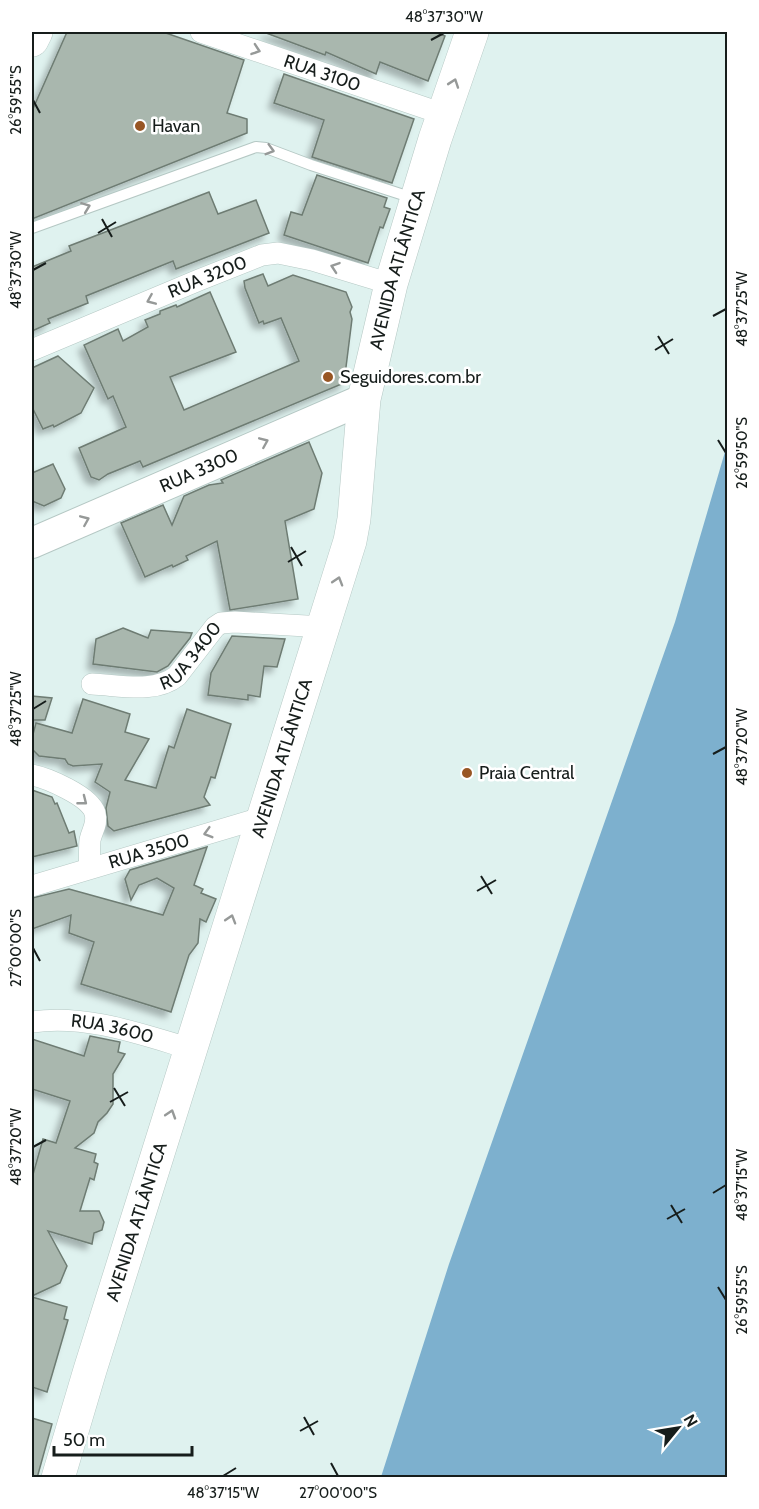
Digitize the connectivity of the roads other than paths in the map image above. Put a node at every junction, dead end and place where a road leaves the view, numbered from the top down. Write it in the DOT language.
graph roads {
  1 [pos="36,32"];
  2 [pos="201,32"];
  3 [pos="472,32"];
  4 [pos="32,40"];
  5 [pos="443,114"];
  6 [pos="416,199"];
  7 [pos="32,228"];
  8 [pos="391,284"];
  9 [pos="32,350"];
  10 [pos="364,399"];
  11 [pos="32,543"];
  12 [pos="324,627"];
  13 [pos="92,684"];
  14 [pos="32,775"];
  15 [pos="264,817"];
  16 [pos="89,868"];
  17 [pos="32,886"];
  18 [pos="32,1022"];
  19 [pos="191,1049"];
  20 [pos="58,1478"];
  1 -- 4 [label="main road"];
  2 -- 5 [label="street, RUA 3100, one-way"];
  5 -- 3 [label="main road, AVENIDA ATLÂNTICA, one-way"];
  5 -- 6 [label="main road, AVENIDA ATLÂNTICA"];
  7 -- 6 [label="lane, one-way"];
  6 -- 8 [label="main road, AVENIDA ATLÂNTICA"];
  8 -- 9 [label="street, RUA 3200, one-way"];
  8 -- 10 [label="main road, AVENIDA ATLÂNTICA"];
  11 -- 10 [label="street, RUA 3300, one-way"];
  12 -- 10 [label="main road, AVENIDA ATLÂNTICA, one-way"];
  12 -- 13 [label="street, RUA 3400"];
  12 -- 15 [label="main road, AVENIDA ATLÂNTICA"];
  14 -- 16 [label="street, one-way"];
  15 -- 16 [label="street, RUA 3500, one-way"];
  19 -- 15 [label="main road, AVENIDA ATLÂNTICA, one-way"];
  16 -- 17 [label="street, RUA 3500"];
  18 -- 19 [label="street, RUA 3600"];
  20 -- 19 [label="main road, AVENIDA ATLÂNTICA, one-way"];
}
